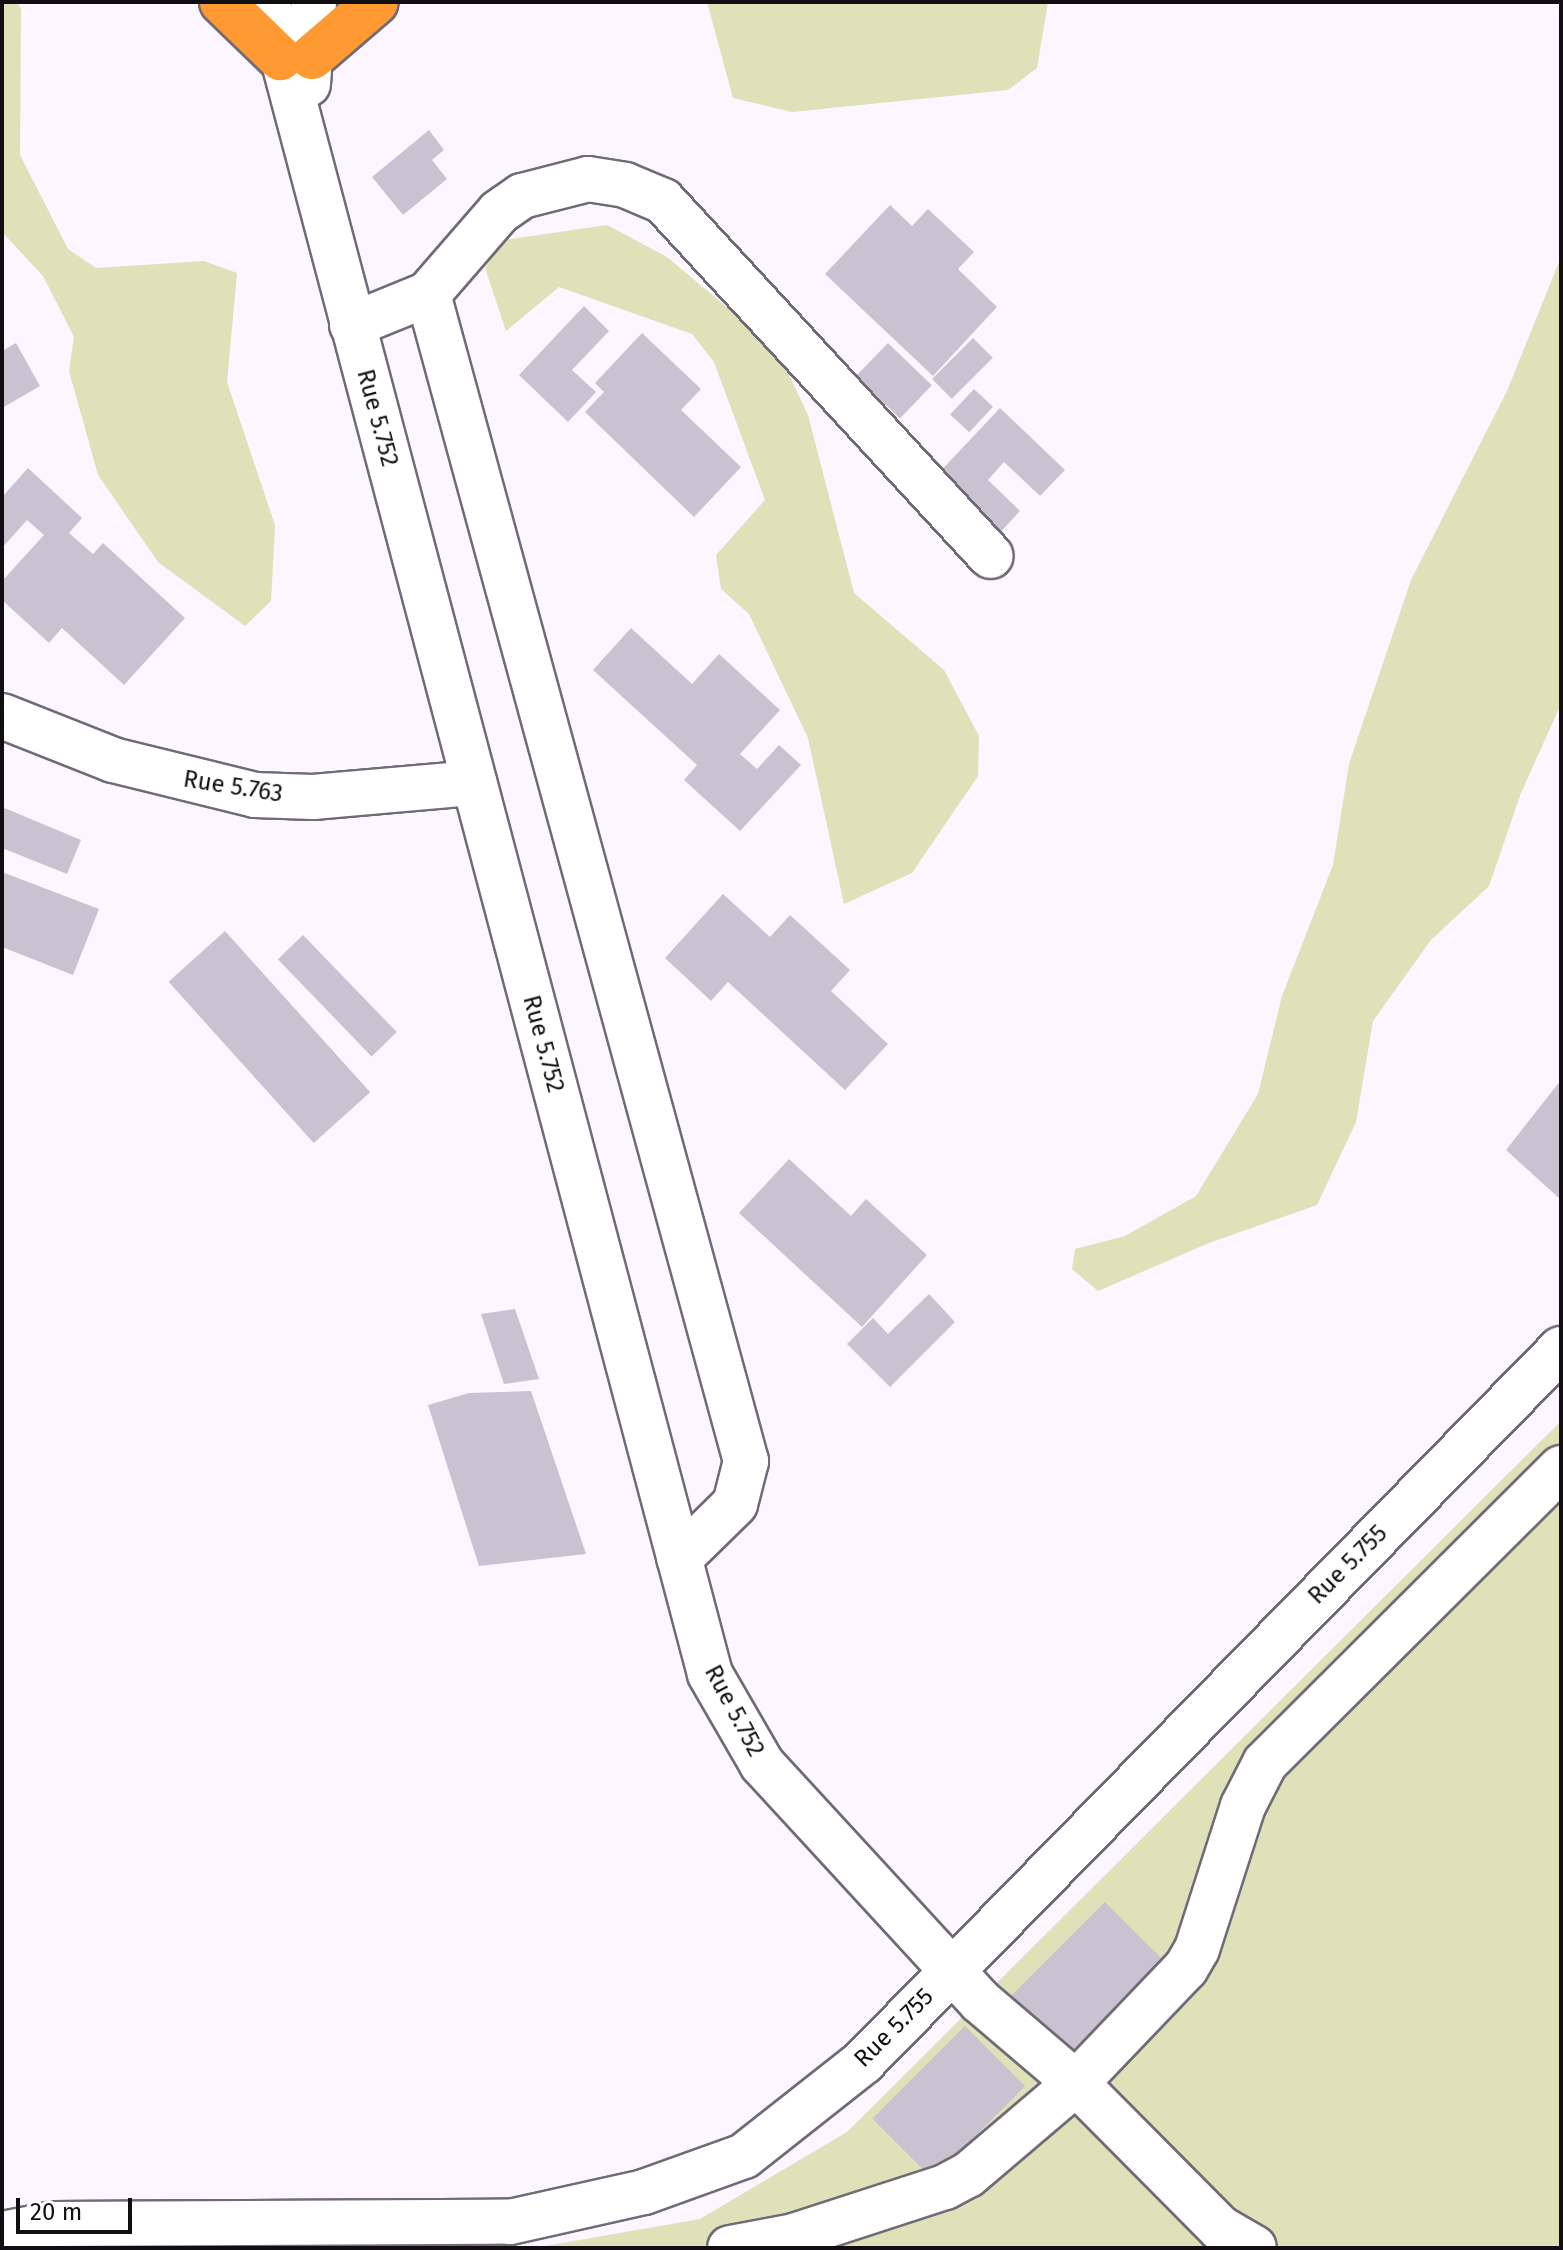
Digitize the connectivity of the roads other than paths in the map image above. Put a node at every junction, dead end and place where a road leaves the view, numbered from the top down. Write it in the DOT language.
graph roads {
  1 [pos="222,2"];
  2 [pos="268,2"];
  3 [pos="314,2"];
  4 [pos="376,2"];
  5 [pos="296,57"];
  6 [pos="428,294"];
  7 [pos="352,325"];
  8 [pos="991,556"];
  9 [pos="2,716"];
  10 [pos="474,783"];
  11 [pos="1561,1349"];
  12 [pos="1561,1468"];
  13 [pos="679,1559"];
  14 [pos="953,1967"];
  15 [pos="1076,2083"];
  16 [pos="2,2234"];
  17 [pos="730,2248"];
  18 [pos="1254,2248"];
  1 -- 5 [label="highway"];
  2 -- 5 [label="street"];
  3 -- 5 [label="street"];
  4 -- 5 [label="highway"];
  5 -- 7 [label="street, Rue 5.752"];
  6 -- 7 [label="street"];
  6 -- 8 [label="street"];
  6 -- 13 [label="street"];
  7 -- 10 [label="street, Rue 5.752"];
  9 -- 10 [label="street, Rue 5.763"];
  10 -- 13 [label="street, Rue 5.752"];
  11 -- 14 [label="street, Rue 5.755"];
  12 -- 15 [label="street"];
  13 -- 14 [label="street, Rue 5.752"];
  14 -- 15 [label="street, Rue 5.752"];
  14 -- 16 [label="street, Rue 5.755"];
  15 -- 17 [label="street"];
  15 -- 18 [label="street, Rue 5.752"];
}
